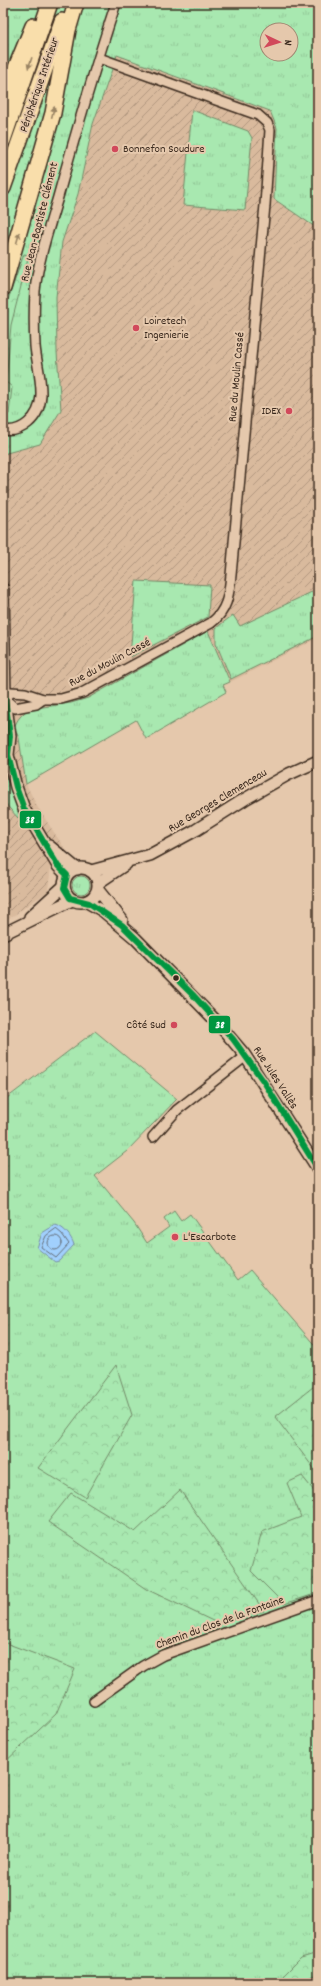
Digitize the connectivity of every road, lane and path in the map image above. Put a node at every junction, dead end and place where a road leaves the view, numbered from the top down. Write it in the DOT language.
graph roads {
  1 [pos="68,3"];
  2 [pos="76,3"];
  3 [pos="116,3"];
  4 [pos="48,8"];
  5 [pos="99,58"];
  6 [pos="3,99"];
  7 [pos="3,140"];
  8 [pos="3,188"];
  9 [pos="3,288"];
  10 [pos="3,430"];
  11 [pos="3,589"];
  12 [pos="6,697"];
  13 [pos="43,699"];
  14 [pos="5,753"];
  15 [pos="318,761"];
  16 [pos="45,842"];
  17 [pos="130,862"];
  18 [pos="77,869"];
  19 [pos="91,871"];
  20 [pos="66,881"];
  21 [pos="98,886"];
  22 [pos="72,900"];
  23 [pos="87,902"];
  24 [pos="25,922"];
  25 [pos="3,934"];
  26 [pos="135,938"];
  27 [pos="246,1056"];
  28 [pos="153,1137"];
  29 [pos="318,1169"];
  30 [pos="318,1600"];
  31 [pos="94,1701"];
  1 -- 8 [label="highway, Périphérique Intérieur"];
  9 -- 2 [label="highway, one-way"];
  3 -- 5 [label="street, Rue Jean-Baptiste Clément"];
  4 -- 6 [label="highway"];
  4 -- 7 [label="highway, one-way"];
  5 -- 10 [label="street, Rue Jean-Baptiste Clément"];
  5 -- 13 [label="street, Rue du Moulin Cassé"];
  11 -- 12 [label="street"];
  12 -- 13 [label="street, Rue du Moulin Cassé"];
  12 -- 13 [label="street, Rue du Moulin Cassé"];
  12 -- 14 [label="street"];
  14 -- 16 [label="street"];
  15 -- 17 [label="street, Rue Georges Clemenceau"];
  16 -- 18 [label="street"];
  16 -- 20 [label="street"];
  17 -- 19 [label="street, Rue Georges Clemenceau"];
  17 -- 21 [label="street, Rue Georges Clemenceau"];
  18 -- 19 [label="street"];
  18 -- 20 [label="street"];
  19 -- 21 [label="street"];
  20 -- 22 [label="street"];
  20 -- 24 [label="street"];
  21 -- 23 [label="street"];
  21 -- 26 [label="street, Rue Jules Vallès"];
  22 -- 23 [label="street"];
  22 -- 24 [label="street"];
  23 -- 26 [label="street, Rue Jules Vallès"];
  24 -- 25 [label="street"];
  26 -- 27 [label="street, Rue Jules Vallès"];
  27 -- 28 [label="street"];
  27 -- 29 [label="street, Rue Jules Vallès"];
  30 -- 31 [label="street, Chemin du Clos de la Fontaine"];
}
